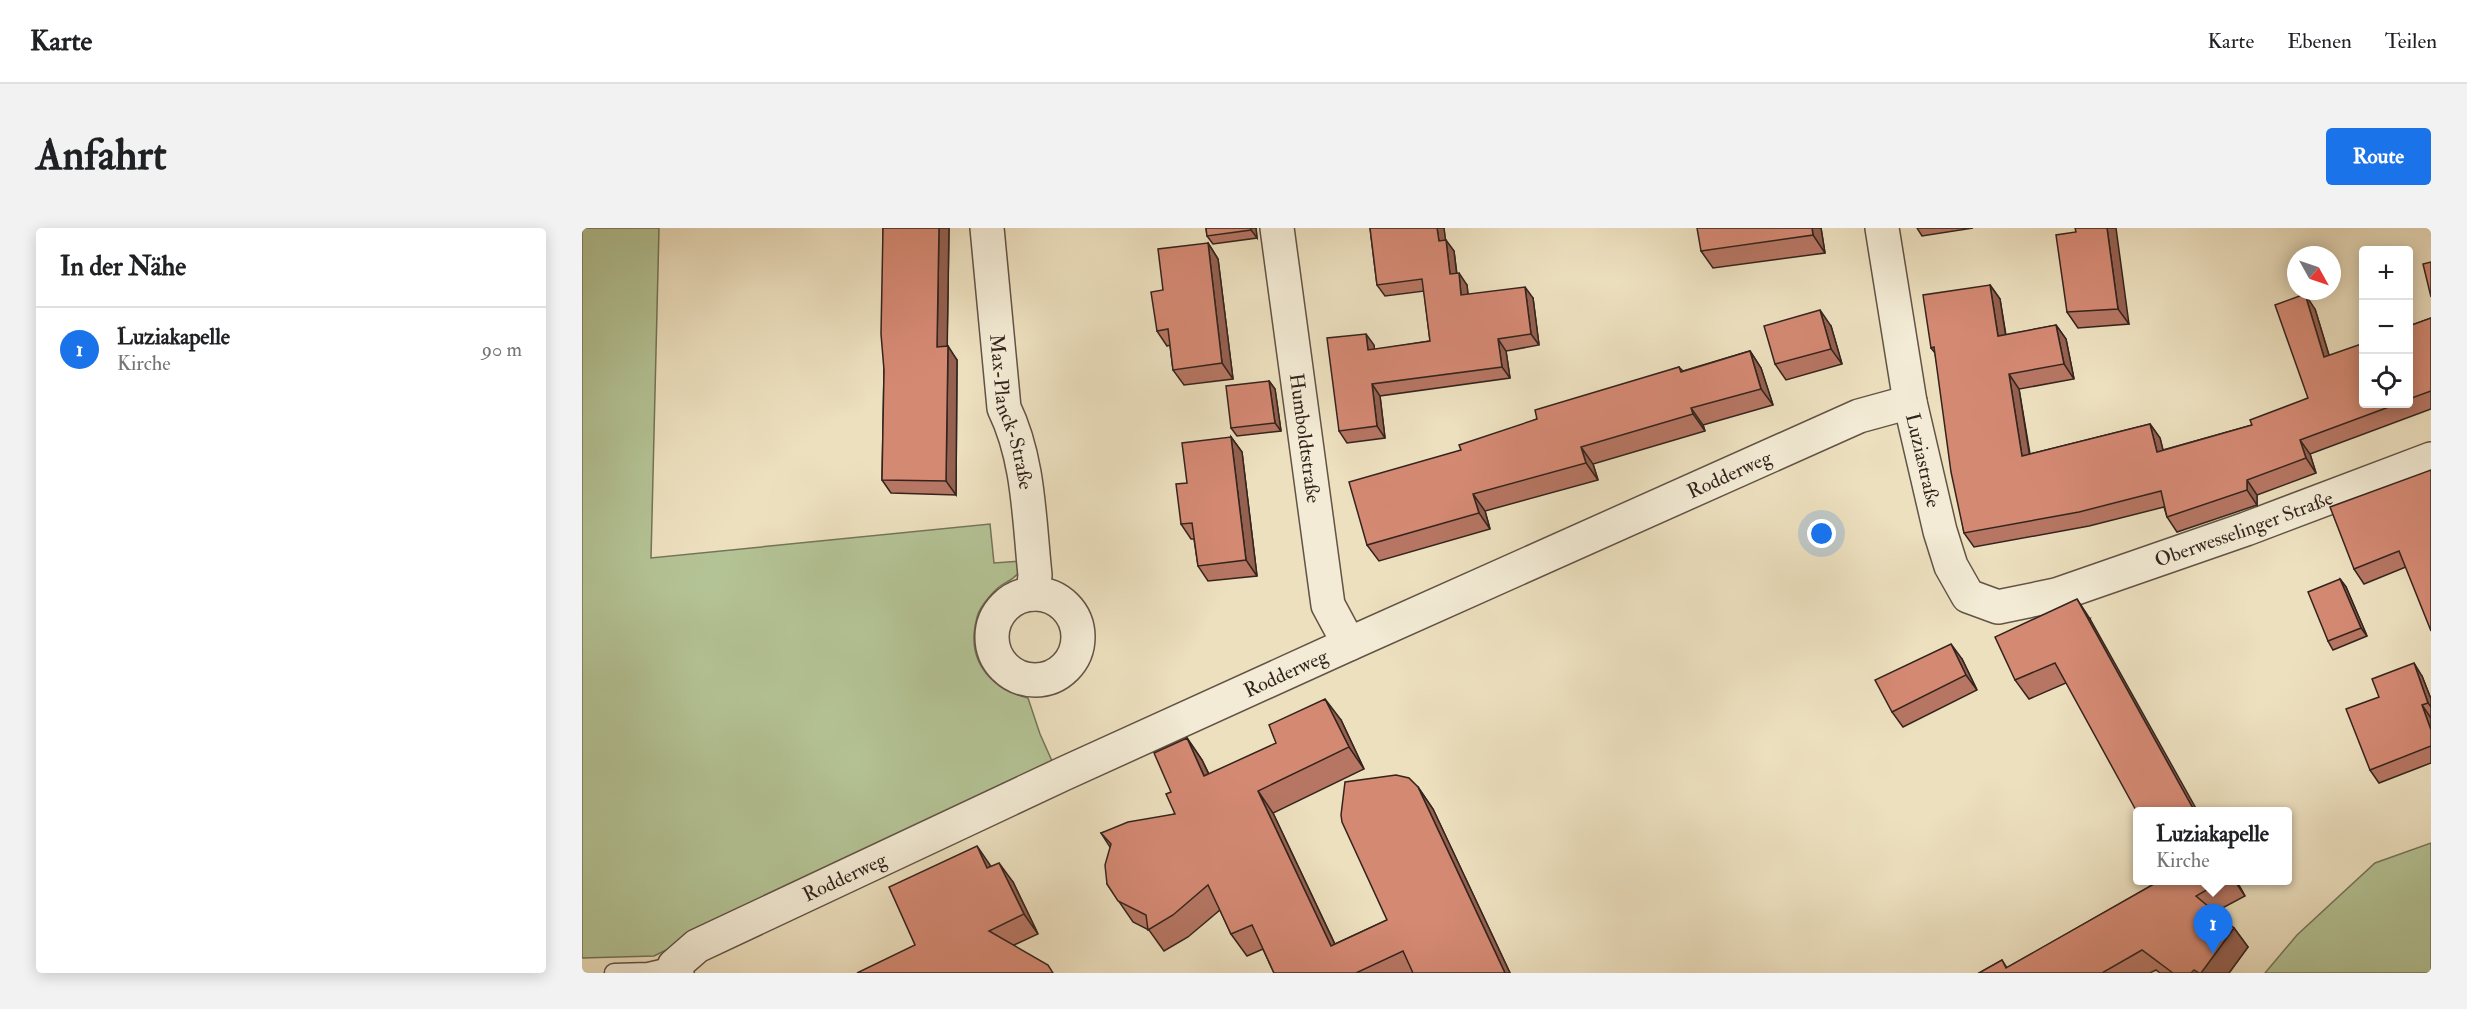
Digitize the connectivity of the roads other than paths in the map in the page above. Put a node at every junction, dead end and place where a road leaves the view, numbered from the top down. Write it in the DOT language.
graph roads {
  1 [pos="987,228"];
  2 [pos="1277,228"];
  3 [pos="1882,228"];
  4 [pos="1910,402"];
  5 [pos="2431,459"];
  6 [pos="1033,594"];
  7 [pos="2056,595"];
  8 [pos="1349,644"];
  9 [pos="675,970"];
  10 [pos="614,973"];
  1 -- 6 [label="street, Max-Planck-Straße"];
  2 -- 8 [label="street, Humboldtstraße"];
  3 -- 4 [label="street, Luziastraße"];
  4 -- 7 [label="street, Luziastraße"];
  4 -- 8 [label="street, Rodderweg"];
  5 -- 7 [label="street, Oberwesselinger Straße"];
  8 -- 9 [label="street, Rodderweg"];
  9 -- 10 [label="lane"];
}
